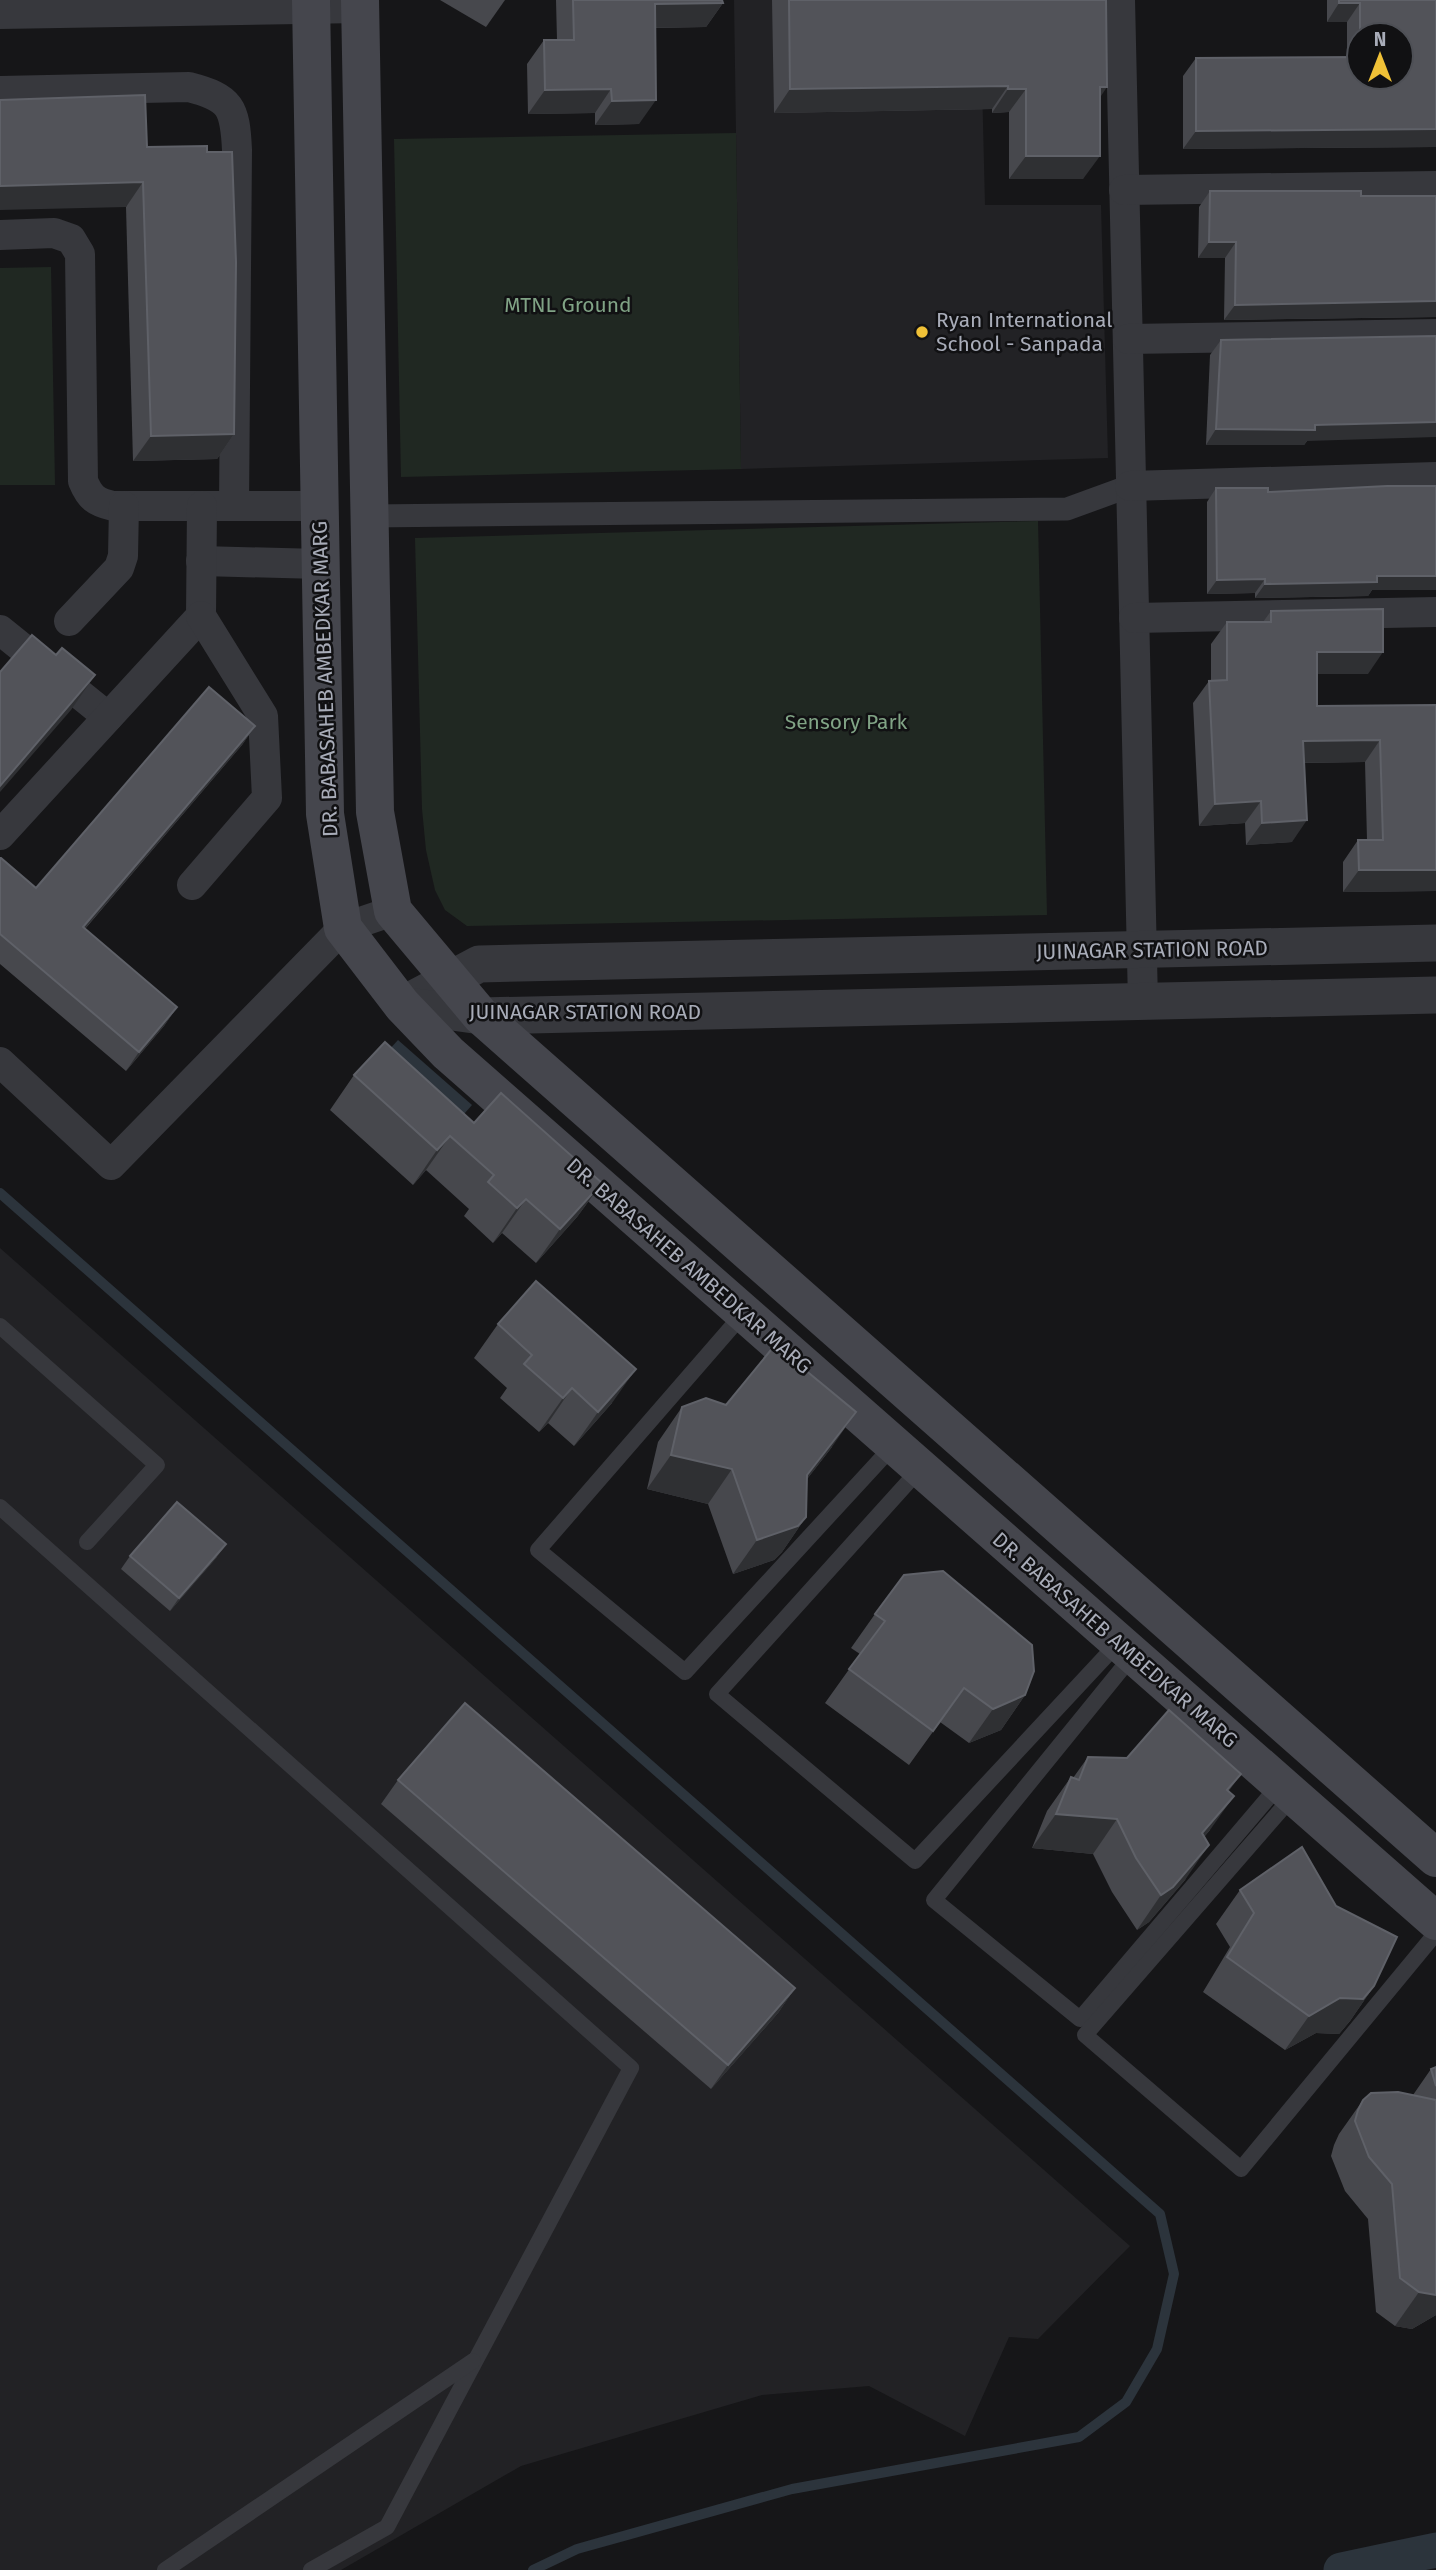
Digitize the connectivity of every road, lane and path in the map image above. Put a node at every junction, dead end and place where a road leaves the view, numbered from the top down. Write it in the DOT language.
graph roads {
  1 [pos="1120,0"];
  2 [pos="311,4"];
  3 [pos="361,4"];
  4 [pos="0,14"];
  5 [pos="0,91"];
  6 [pos="1436,186"];
  7 [pos="1124,190"];
  8 [pos="0,234"];
  9 [pos="1436,334"];
  10 [pos="1128,339"];
  11 [pos="1436,477"];
  12 [pos="1130,486"];
  13 [pos="124,506"];
  14 [pos="202,506"];
  15 [pos="234,506"];
  16 [pos="319,506"];
  17 [pos="370,516"];
  18 [pos="201,561"];
  19 [pos="320,564"];
  20 [pos="1436,612"];
  21 [pos="201,616"];
  22 [pos="1134,618"];
  23 [pos="69,621"];
  24 [pos="0,630"];
  25 [pos="108,717"];
  26 [pos="0,835"];
  27 [pos="192,885"];
  28 [pos="393,911"];
  29 [pos="343,928"];
  30 [pos="1436,943"];
  31 [pos="1142,950"];
  32 [pos="450,980"];
  33 [pos="1436,995"];
  34 [pos="1143,1002"];
  35 [pos="402,1005"];
  36 [pos="481,1016"];
  37 [pos="0,1062"];
  38 [pos="743,1314"];
  39 [pos="0,1326"];
  40 [pos="906,1458"];
  41 [pos="0,1507"];
  42 [pos="88,1542"];
  43 [pos="1079,1543"];
  44 [pos="1046,1579"];
  45 [pos="1126,1648"];
  46 [pos="1286,1790"];
  47 [pos="1436,1857"];
  48 [pos="1436,1921"];
  49 [pos="1436,1933"];
  50 [pos="476,2360"];
  51 [pos="165,2570"];
  52 [pos="311,2570"];
  1 -- 7 [label="street"];
  2 -- 3 [label="street"];
  2 -- 4 [label="street"];
  2 -- 16 [label="main road, DR. BABASAHEB AMBEDKAR MARG"];
  3 -- 17 [label="main road"];
  5 -- 15 [label="street"];
  6 -- 7 [label="street"];
  7 -- 10 [label="street"];
  8 -- 13 [label="street"];
  9 -- 10 [label="street"];
  10 -- 12 [label="street"];
  11 -- 12 [label="street"];
  12 -- 17 [label="street"];
  12 -- 22 [label="street"];
  13 -- 14 [label="street"];
  13 -- 23 [label="street"];
  14 -- 15 [label="street"];
  14 -- 18 [label="street"];
  15 -- 16 [label="street"];
  16 -- 19 [label="main road, DR. BABASAHEB AMBEDKAR MARG"];
  17 -- 28 [label="main road"];
  18 -- 19 [label="street"];
  18 -- 21 [label="street"];
  19 -- 29 [label="main road, DR. BABASAHEB AMBEDKAR MARG"];
  20 -- 22 [label="street"];
  21 -- 25 [label="street"];
  21 -- 27 [label="street"];
  22 -- 31 [label="street"];
  24 -- 25 [label="street"];
  25 -- 26 [label="street"];
  28 -- 29 [label="street"];
  28 -- 32 [label="main road"];
  29 -- 35 [label="main road, DR. BABASAHEB AMBEDKAR MARG"];
  29 -- 37 [label="street"];
  30 -- 31 [label="street, JUINAGAR STATION ROAD"];
  31 -- 32 [label="street, JUINAGAR STATION ROAD"];
  31 -- 34 [label="street"];
  32 -- 35 [label="street, JUINAGAR STATION ROAD"];
  32 -- 36 [label="main road"];
  33 -- 34 [label="street, JUINAGAR STATION ROAD"];
  34 -- 36 [label="street, JUINAGAR STATION ROAD"];
  35 -- 36 [label="street, JUINAGAR STATION ROAD"];
  35 -- 38 [label="main road, DR. BABASAHEB AMBEDKAR MARG"];
  36 -- 43 [label="main road"];
  38 -- 40 [label="main road, DR. BABASAHEB AMBEDKAR MARG"];
  38 -- 40 [label="lane"];
  39 -- 42 [label="lane"];
  40 -- 44 [label="main road, DR. BABASAHEB AMBEDKAR MARG"];
  40 -- 45 [label="lane"];
  41 -- 50 [label="lane"];
  43 -- 44 [label="main road"];
  43 -- 47 [label="main road"];
  44 -- 45 [label="main road, DR. BABASAHEB AMBEDKAR MARG"];
  45 -- 46 [label="main road, DR. BABASAHEB AMBEDKAR MARG"];
  45 -- 46 [label="lane"];
  46 -- 48 [label="main road, DR. BABASAHEB AMBEDKAR MARG"];
  46 -- 49 [label="lane"];
  50 -- 51 [label="lane"];
  50 -- 52 [label="lane"];
}
